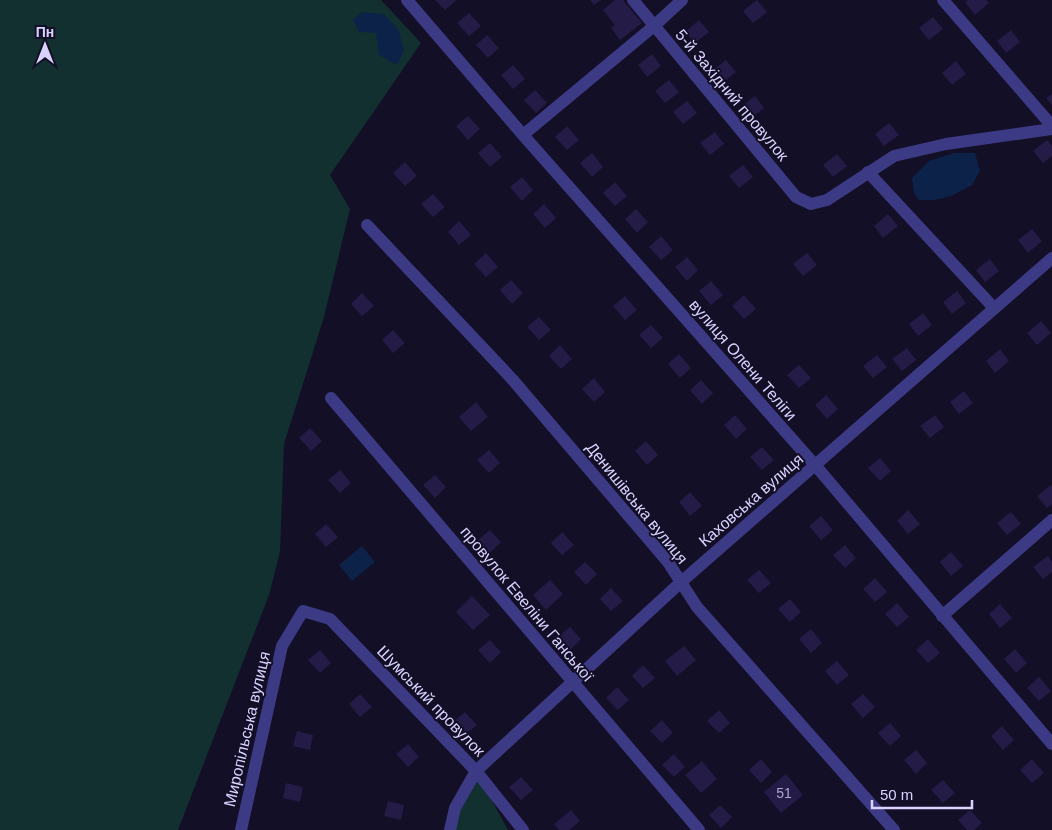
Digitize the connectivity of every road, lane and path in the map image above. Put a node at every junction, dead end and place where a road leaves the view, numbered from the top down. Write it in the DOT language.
graph roads {
  1 [pos="407,0"];
  2 [pos="633,0"];
  3 [pos="682,0"];
  4 [pos="943,0"];
  5 [pos="654,26"];
  6 [pos="1052,128"];
  7 [pos="523,135"];
  8 [pos="868,172"];
  9 [pos="367,225"];
  10 [pos="1052,258"];
  11 [pos="994,308"];
  12 [pos="331,398"];
  13 [pos="815,465"];
  14 [pos="1052,520"];
  15 [pos="680,583"];
  16 [pos="303,611"];
  17 [pos="942,616"];
  18 [pos="572,682"];
  19 [pos="1052,744"];
  20 [pos="476,771"];
  21 [pos="240,830"];
  22 [pos="450,830"];
  23 [pos="523,830"];
  24 [pos="699,830"];
  25 [pos="894,830"];
  1 -- 7 [label="street, вулиця Олени Теліги"];
  2 -- 5 [label="street, 5-й Західний провулок"];
  3 -- 5 [label="street"];
  4 -- 6 [label="street"];
  5 -- 7 [label="street"];
  5 -- 8 [label="street, 5-й Західний провулок"];
  6 -- 8 [label="street"];
  7 -- 13 [label="street, вулиця Олени Теліги"];
  8 -- 11 [label="street"];
  9 -- 15 [label="street, Денишівська вулиця"];
  10 -- 11 [label="street, Каховська вулиця"];
  11 -- 13 [label="street, Каховська вулиця"];
  12 -- 18 [label="street, провулок Евеліни Ганської"];
  13 -- 15 [label="street, Каховська вулиця"];
  13 -- 17 [label="street, вулиця Олени Теліги"];
  14 -- 17 [label="street"];
  15 -- 18 [label="street, Каховська вулиця"];
  15 -- 25 [label="street, Денишівська вулиця"];
  16 -- 20 [label="street, Шумський провулок"];
  16 -- 21 [label="street, Миропільська вулиця"];
  17 -- 19 [label="street, вулиця Олени Теліги"];
  18 -- 20 [label="street, Каховська вулиця"];
  18 -- 24 [label="street, провулок Евеліни Ганської"];
  20 -- 22 [label="street, Каховська вулиця"];
  20 -- 23 [label="street, Шумський провулок"];
}
